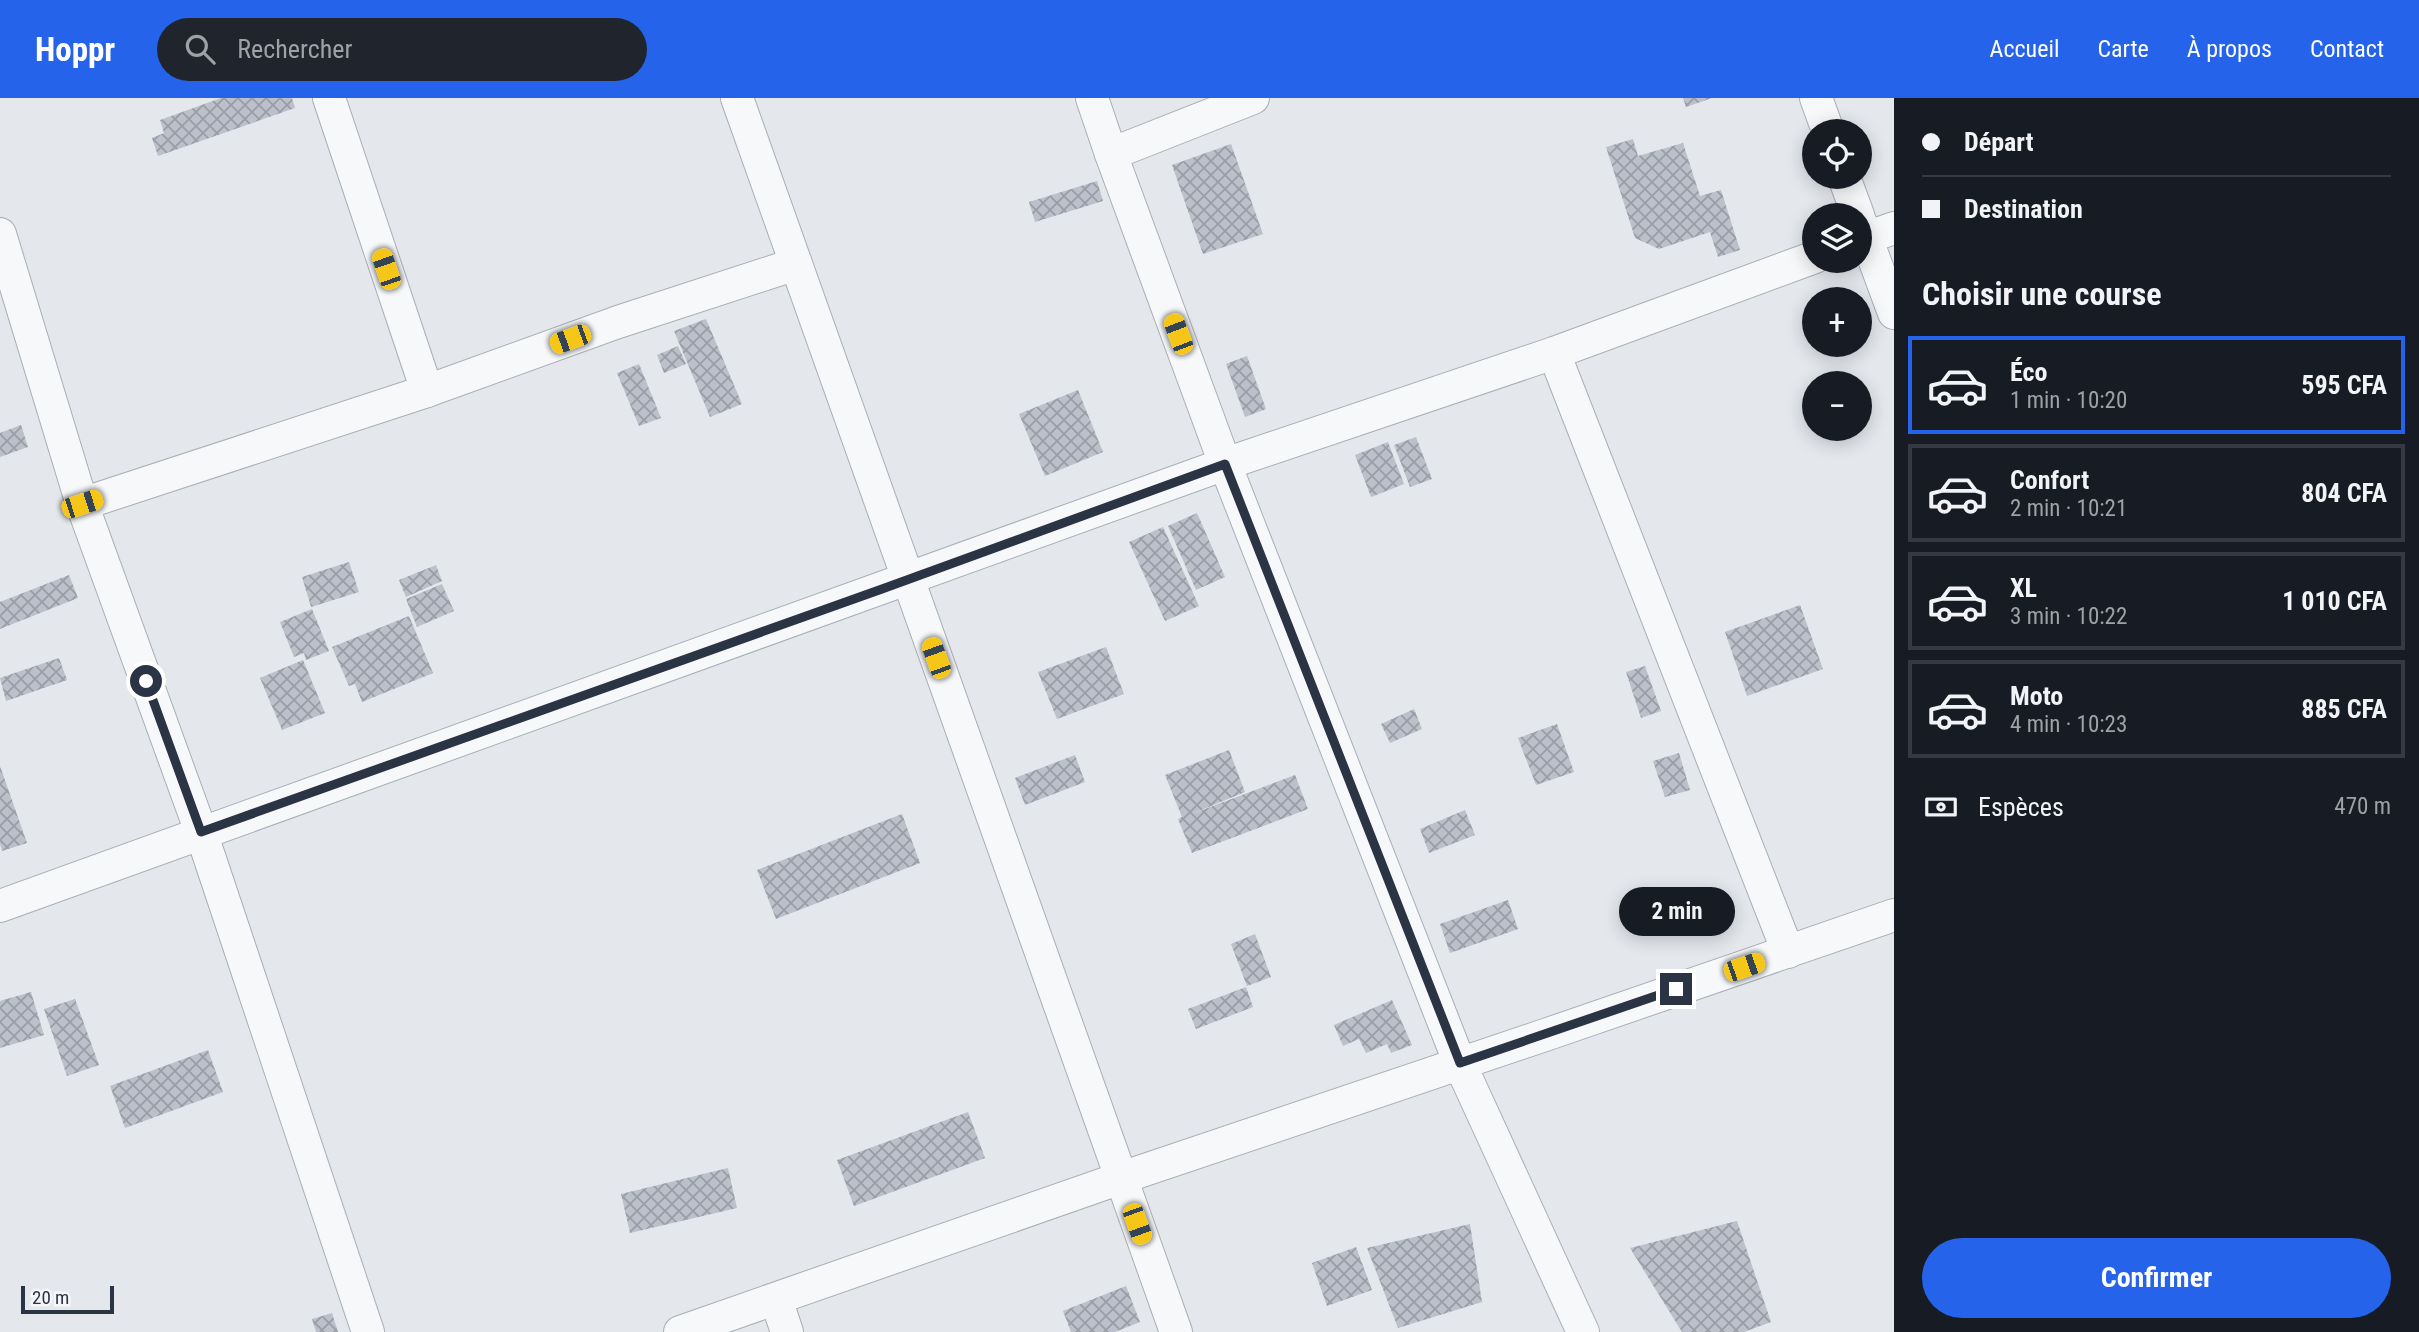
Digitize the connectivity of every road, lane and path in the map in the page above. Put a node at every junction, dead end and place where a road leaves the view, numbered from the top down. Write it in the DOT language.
graph roads {
  1 [pos="329,98"];
  2 [pos="737,98"];
  3 [pos="1092,98"];
  4 [pos="1253,98"];
  5 [pos="1816,98"];
  6 [pos="1824,119"];
  7 [pos="1111,154"];
  8 [pos="0,234"];
  9 [pos="1872,241"];
  10 [pos="1802,262"];
  11 [pos="796,264"];
  12 [pos="1894,313"];
  13 [pos="1554,353"];
  14 [pos="427,391"];
  15 [pos="1225,464"];
  16 [pos="82,504"];
  17 [pos="908,580"];
  18 [pos="201,832"];
  19 [pos="0,906"];
  20 [pos="1889,921"];
  21 [pos="1788,952"];
  22 [pos="1460,1063"];
  23 [pos="1121,1178"];
  24 [pos="776,1299"];
  25 [pos="368,1332"];
  26 [pos="680,1332"];
  27 [pos="787,1332"];
  28 [pos="1176,1332"];
  29 [pos="1583,1332"];
  1 -- 14 [label="street"];
  2 -- 11 [label="street"];
  3 -- 7 [label="street"];
  4 -- 7 [label="street"];
  5 -- 6 [label="street"];
  7 -- 15 [label="street"];
  8 -- 16 [label="street"];
  9 -- 12 [label="street"];
  10 -- 13 [label="street"];
  11 -- 14 [label="street"];
  11 -- 17 [label="street"];
  13 -- 15 [label="street"];
  13 -- 21 [label="street"];
  14 -- 16 [label="street"];
  15 -- 17 [label="street"];
  15 -- 22 [label="street"];
  16 -- 18 [label="street"];
  17 -- 18 [label="street"];
  17 -- 23 [label="street"];
  18 -- 19 [label="street"];
  18 -- 25 [label="street"];
  20 -- 21 [label="street"];
  21 -- 22 [label="street"];
  22 -- 23 [label="street"];
  22 -- 29 [label="street"];
  23 -- 24 [label="street"];
  23 -- 28 [label="street"];
  24 -- 26 [label="street"];
  24 -- 27 [label="street"];
}
